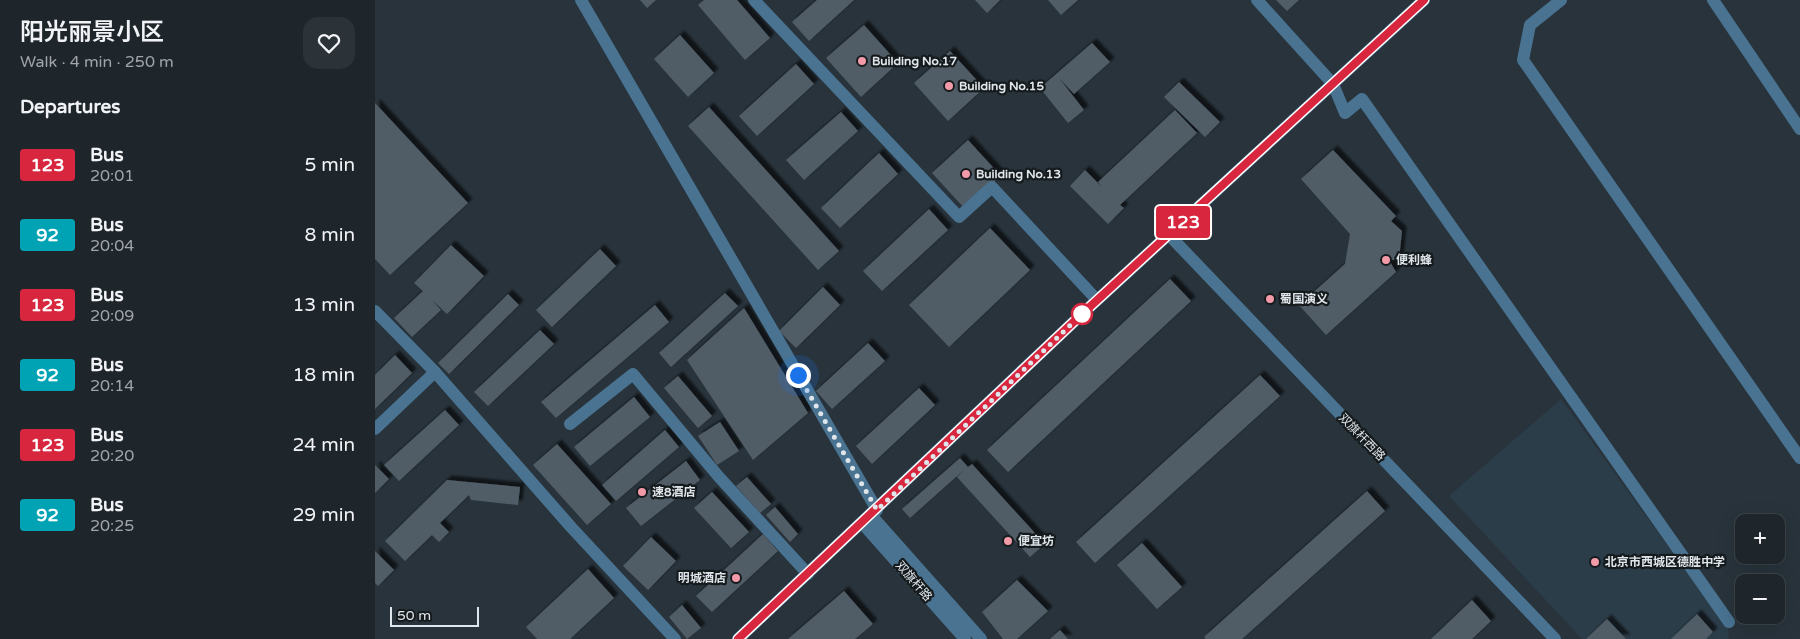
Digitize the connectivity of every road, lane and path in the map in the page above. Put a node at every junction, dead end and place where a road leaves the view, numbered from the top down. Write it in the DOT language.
graph roads {
  1 [pos="581,0"];
  2 [pos="754,0"];
  3 [pos="1257,0"];
  4 [pos="1424,0"];
  5 [pos="1561,0"];
  6 [pos="1713,0"];
  7 [pos="1333,84"];
  8 [pos="1800,129"];
  9 [pos="1169,235"];
  10 [pos="1097,300"];
  11 [pos="375,312"];
  12 [pos="435,372"];
  13 [pos="570,424"];
  14 [pos="375,429"];
  15 [pos="1800,458"];
  16 [pos="870,516"];
  17 [pos="808,574"];
  18 [pos="1729,622"];
  19 [pos="675,639"];
  20 [pos="738,639"];
  21 [pos="965,639"];
  22 [pos="981,639"];
  23 [pos="1555,639"];
  1 -- 16 [label="street"];
  2 -- 10 [label="street"];
  3 -- 7 [label="street"];
  4 -- 7 [label="street"];
  5 -- 15 [label="street"];
  6 -- 8 [label="street"];
  7 -- 9 [label="street"];
  7 -- 18 [label="street"];
  9 -- 10 [label="street"];
  9 -- 23 [label="street, 双旗杆西路"];
  10 -- 16 [label="street"];
  11 -- 12 [label="street"];
  12 -- 14 [label="street"];
  12 -- 19 [label="street"];
  13 -- 17 [label="street"];
  16 -- 17 [label="street"];
  16 -- 21 [label="street, 双旗杆路"];
  16 -- 22 [label="street"];
  17 -- 20 [label="street"];
}
